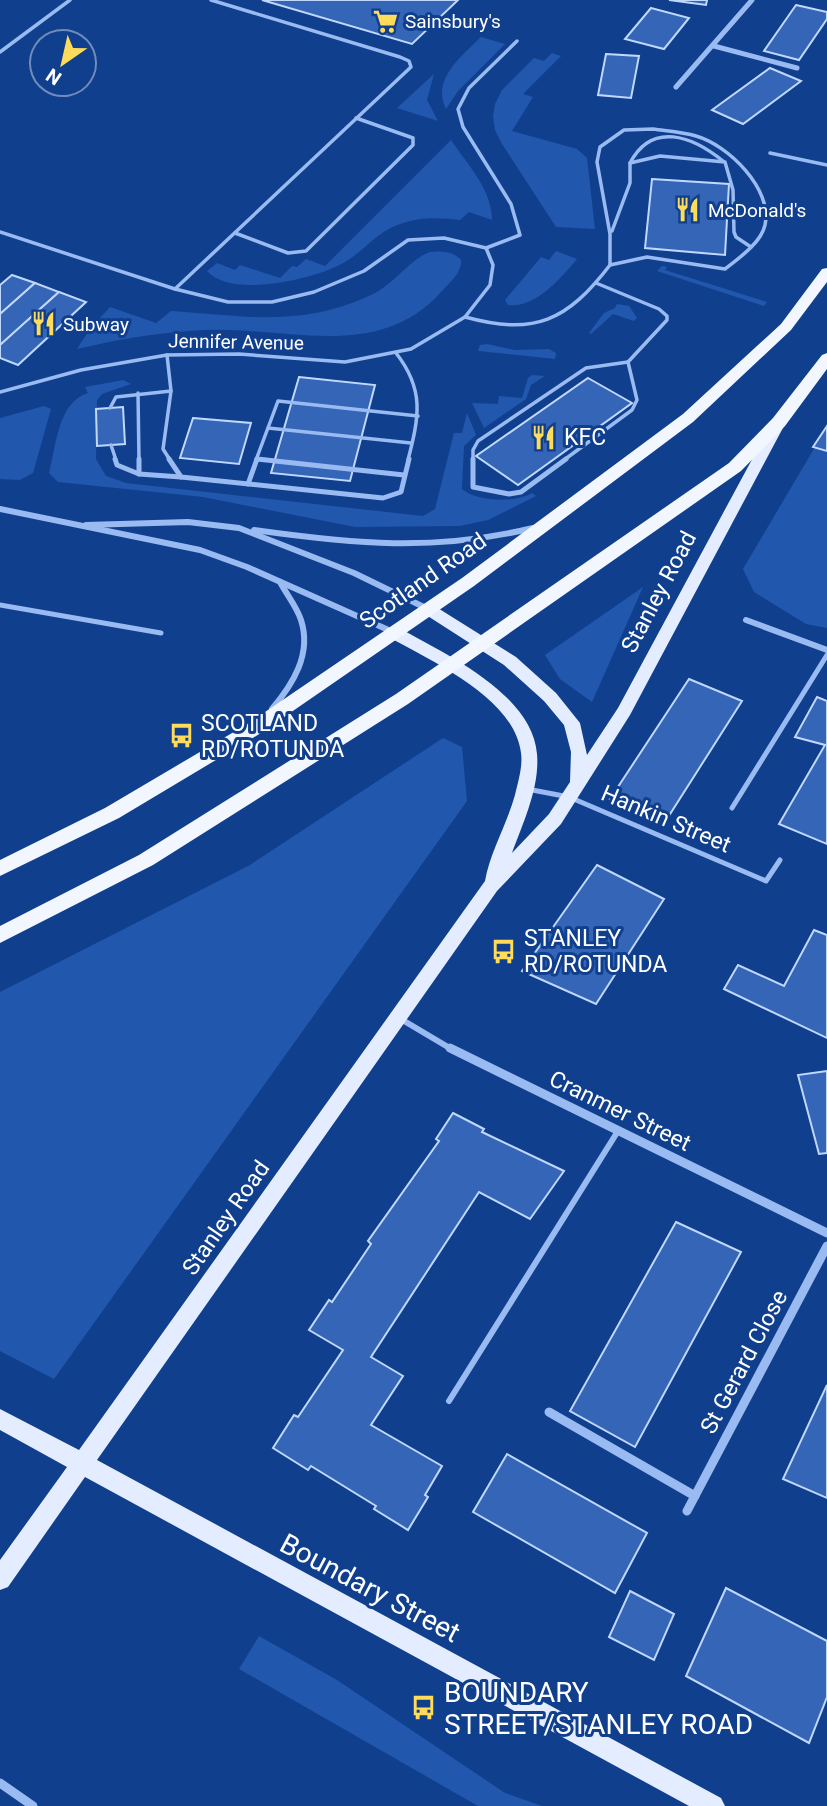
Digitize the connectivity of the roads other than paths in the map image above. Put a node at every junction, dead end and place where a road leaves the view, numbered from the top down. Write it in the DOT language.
graph roads {
  1 [pos="69,0"];
  2 [pos="211,0"];
  3 [pos="752,0"];
  4 [pos="517,41"];
  5 [pos="714,46"];
  6 [pos="0,52"];
  7 [pos="797,68"];
  8 [pos="676,87"];
  9 [pos="356,118"];
  10 [pos="770,153"];
  11 [pos="725,162"];
  12 [pos="630,163"];
  13 [pos="827,165"];
  14 [pos="0,232"];
  15 [pos="235,233"];
  16 [pos="611,234"];
  17 [pos="751,247"];
  18 [pos="486,248"];
  19 [pos="610,265"];
  20 [pos="827,272"];
  21 [pos="596,283"];
  22 [pos="175,289"];
  23 [pos="465,317"];
  24 [pos="396,353"];
  25 [pos="167,355"];
  26 [pos="827,358"];
  27 [pos="628,362"];
  28 [pos="171,391"];
  29 [pos="0,392"];
  30 [pos="138,393"];
  31 [pos="110,408"];
  32 [pos="418,416"];
  33 [pos="779,422"];
  34 [pos="268,428"];
  35 [pos="411,443"];
  36 [pos="111,445"];
  37 [pos="257,459"];
  38 [pos="139,474"];
  39 [pos="404,475"];
  40 [pos="181,477"];
  41 [pos="248,484"];
  42 [pos="0,509"];
  43 [pos="71,526"];
  44 [pos="544,526"];
  45 [pos="239,528"];
  46 [pos="279,581"];
  47 [pos="0,605"];
  48 [pos="428,608"];
  49 [pos="746,620"];
  50 [pos="393,632"];
  51 [pos="161,633"];
  52 [pos="484,643"];
  53 [pos="827,652"];
  54 [pos="451,666"];
  55 [pos="255,728"];
  56 [pos="524,788"];
  57 [pos="573,790"];
  58 [pos="732,808"];
  59 [pos="780,860"];
  60 [pos="0,869"];
  61 [pos="491,887"];
  62 [pos="0,935"];
  63 [pos="399,1017"];
  64 [pos="618,1131"];
  65 [pos="827,1233"];
  66 [pos="827,1246"];
  67 [pos="449,1401"];
  68 [pos="549,1412"];
  69 [pos="0,1419"];
  70 [pos="81,1463"];
  71 [pos="695,1496"];
  72 [pos="687,1511"];
  73 [pos="0,1579"];
  74 [pos="0,1783"];
  75 [pos="33,1806"];
  76 [pos="712,1806"];
  1 -- 6 [label="lane"];
  2 -- 9 [label="lane"];
  3 -- 5 [label="street"];
  4 -- 18 [label="lane"];
  5 -- 7 [label="street"];
  5 -- 8 [label="street"];
  9 -- 15 [label="lane"];
  9 -- 15 [label="lane"];
  10 -- 13 [label="lane"];
  11 -- 12 [label="lane"];
  11 -- 12 [label="lane"];
  11 -- 17 [label="lane"];
  12 -- 16 [label="lane"];
  14 -- 22 [label="lane, Jennifer Avenue"];
  15 -- 22 [label="lane"];
  16 -- 17 [label="lane"];
  16 -- 19 [label="lane"];
  17 -- 19 [label="lane"];
  18 -- 22 [label="lane, Jennifer Avenue"];
  18 -- 23 [label="lane, Jennifer Avenue"];
  19 -- 21 [label="lane"];
  20 -- 44 [label="highway, Scotland Road"];
  21 -- 23 [label="lane"];
  21 -- 27 [label="lane"];
  23 -- 24 [label="lane, Jennifer Avenue"];
  24 -- 25 [label="lane, Jennifer Avenue"];
  24 -- 32 [label="lane"];
  25 -- 28 [label="lane"];
  25 -- 29 [label="lane, Jennifer Avenue"];
  26 -- 33 [label="highway"];
  27 -- 27 [label="lane"];
  28 -- 30 [label="lane"];
  28 -- 40 [label="lane"];
  30 -- 31 [label="lane"];
  30 -- 38 [label="lane"];
  32 -- 34 [label="lane"];
  32 -- 35 [label="lane"];
  33 -- 52 [label="highway"];
  33 -- 57 [label="main road, Stanley Road"];
  34 -- 35 [label="lane"];
  34 -- 37 [label="lane"];
  35 -- 39 [label="lane"];
  36 -- 38 [label="lane"];
  37 -- 39 [label="lane"];
  37 -- 41 [label="lane"];
  38 -- 40 [label="lane"];
  39 -- 41 [label="lane"];
  40 -- 41 [label="lane"];
  42 -- 43 [label="street"];
  43 -- 45 [label="street"];
  43 -- 46 [label="street"];
  44 -- 45 [label="street"];
  44 -- 48 [label="highway, Scotland Road"];
  45 -- 48 [label="street"];
  46 -- 50 [label="street"];
  46 -- 55 [label="street"];
  47 -- 51 [label="lane"];
  48 -- 50 [label="highway, Scotland Road"];
  48 -- 52 [label="main road"];
  49 -- 53 [label="street"];
  50 -- 54 [label="main road, Stanley Road"];
  50 -- 55 [label="highway, Scotland Road"];
  52 -- 54 [label="highway"];
  52 -- 57 [label="main road"];
  53 -- 58 [label="lane"];
  54 -- 56 [label="main road, Stanley Road"];
  54 -- 62 [label="highway"];
  55 -- 60 [label="highway, Scotland Road"];
  56 -- 57 [label="lane, Hankin Street"];
  56 -- 61 [label="main road, Stanley Road"];
  57 -- 59 [label="lane, Hankin Street"];
  57 -- 61 [label="main road, Stanley Road"];
  61 -- 63 [label="main road, Stanley Road"];
  63 -- 64 [label="street, Cranmer Street"];
  63 -- 70 [label="main road, Stanley Road"];
  64 -- 65 [label="street, Cranmer Street"];
  64 -- 67 [label="lane"];
  66 -- 71 [label="street, St Gerard Close"];
  68 -- 71 [label="street"];
  69 -- 70 [label="main road, Boundary Street"];
  70 -- 73 [label="main road, Stanley Road"];
  70 -- 76 [label="main road, Boundary Street"];
  71 -- 72 [label="street, St Gerard Close"];
  74 -- 75 [label="street"];
}
